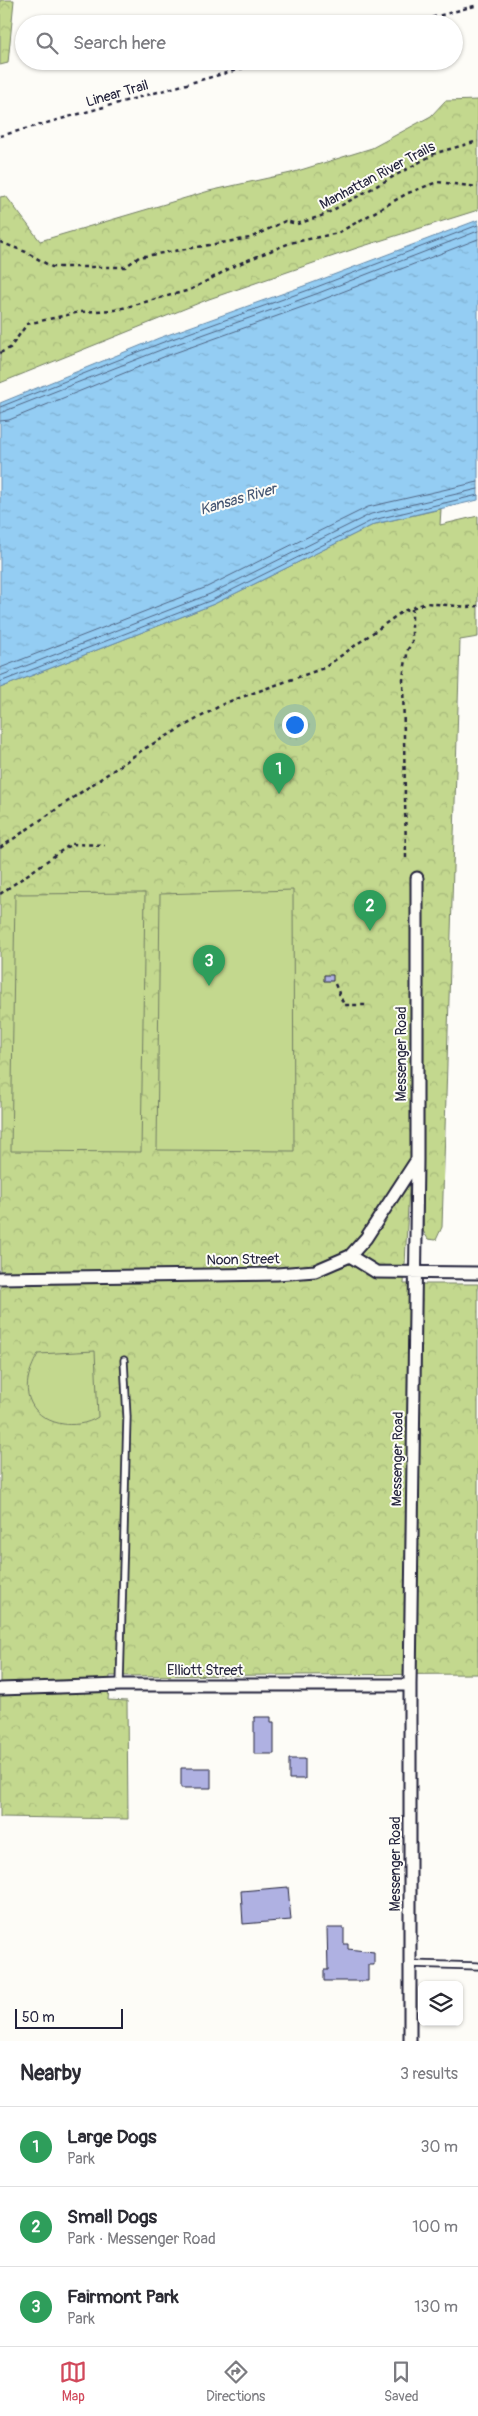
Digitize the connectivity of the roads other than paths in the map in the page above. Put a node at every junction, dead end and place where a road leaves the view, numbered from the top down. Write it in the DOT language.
graph roads {
  1 [pos="417,878"];
  2 [pos="416,1160"];
  3 [pos="350,1256"];
  4 [pos="414,1273"];
  5 [pos="478,1273"];
  6 [pos="0,1278"];
  7 [pos="124,1360"];
  8 [pos="120,1685"];
  9 [pos="410,1685"];
  10 [pos="0,1689"];
  11 [pos="410,1964"];
  12 [pos="478,1966"];
  13 [pos="410,2041"];
  1 -- 2 [label="street, Messenger Road"];
  2 -- 3 [label="street"];
  2 -- 4 [label="street, Messenger Road"];
  3 -- 4 [label="street"];
  3 -- 6 [label="street, Noon Street"];
  4 -- 5 [label="street"];
  4 -- 9 [label="street, Messenger Road"];
  7 -- 8 [label="lane"];
  8 -- 9 [label="street, Elliott Street"];
  8 -- 10 [label="street, Elliott Street"];
  9 -- 11 [label="street, Messenger Road"];
  11 -- 12 [label="lane"];
  11 -- 13 [label="street, Messenger Road"];
}
